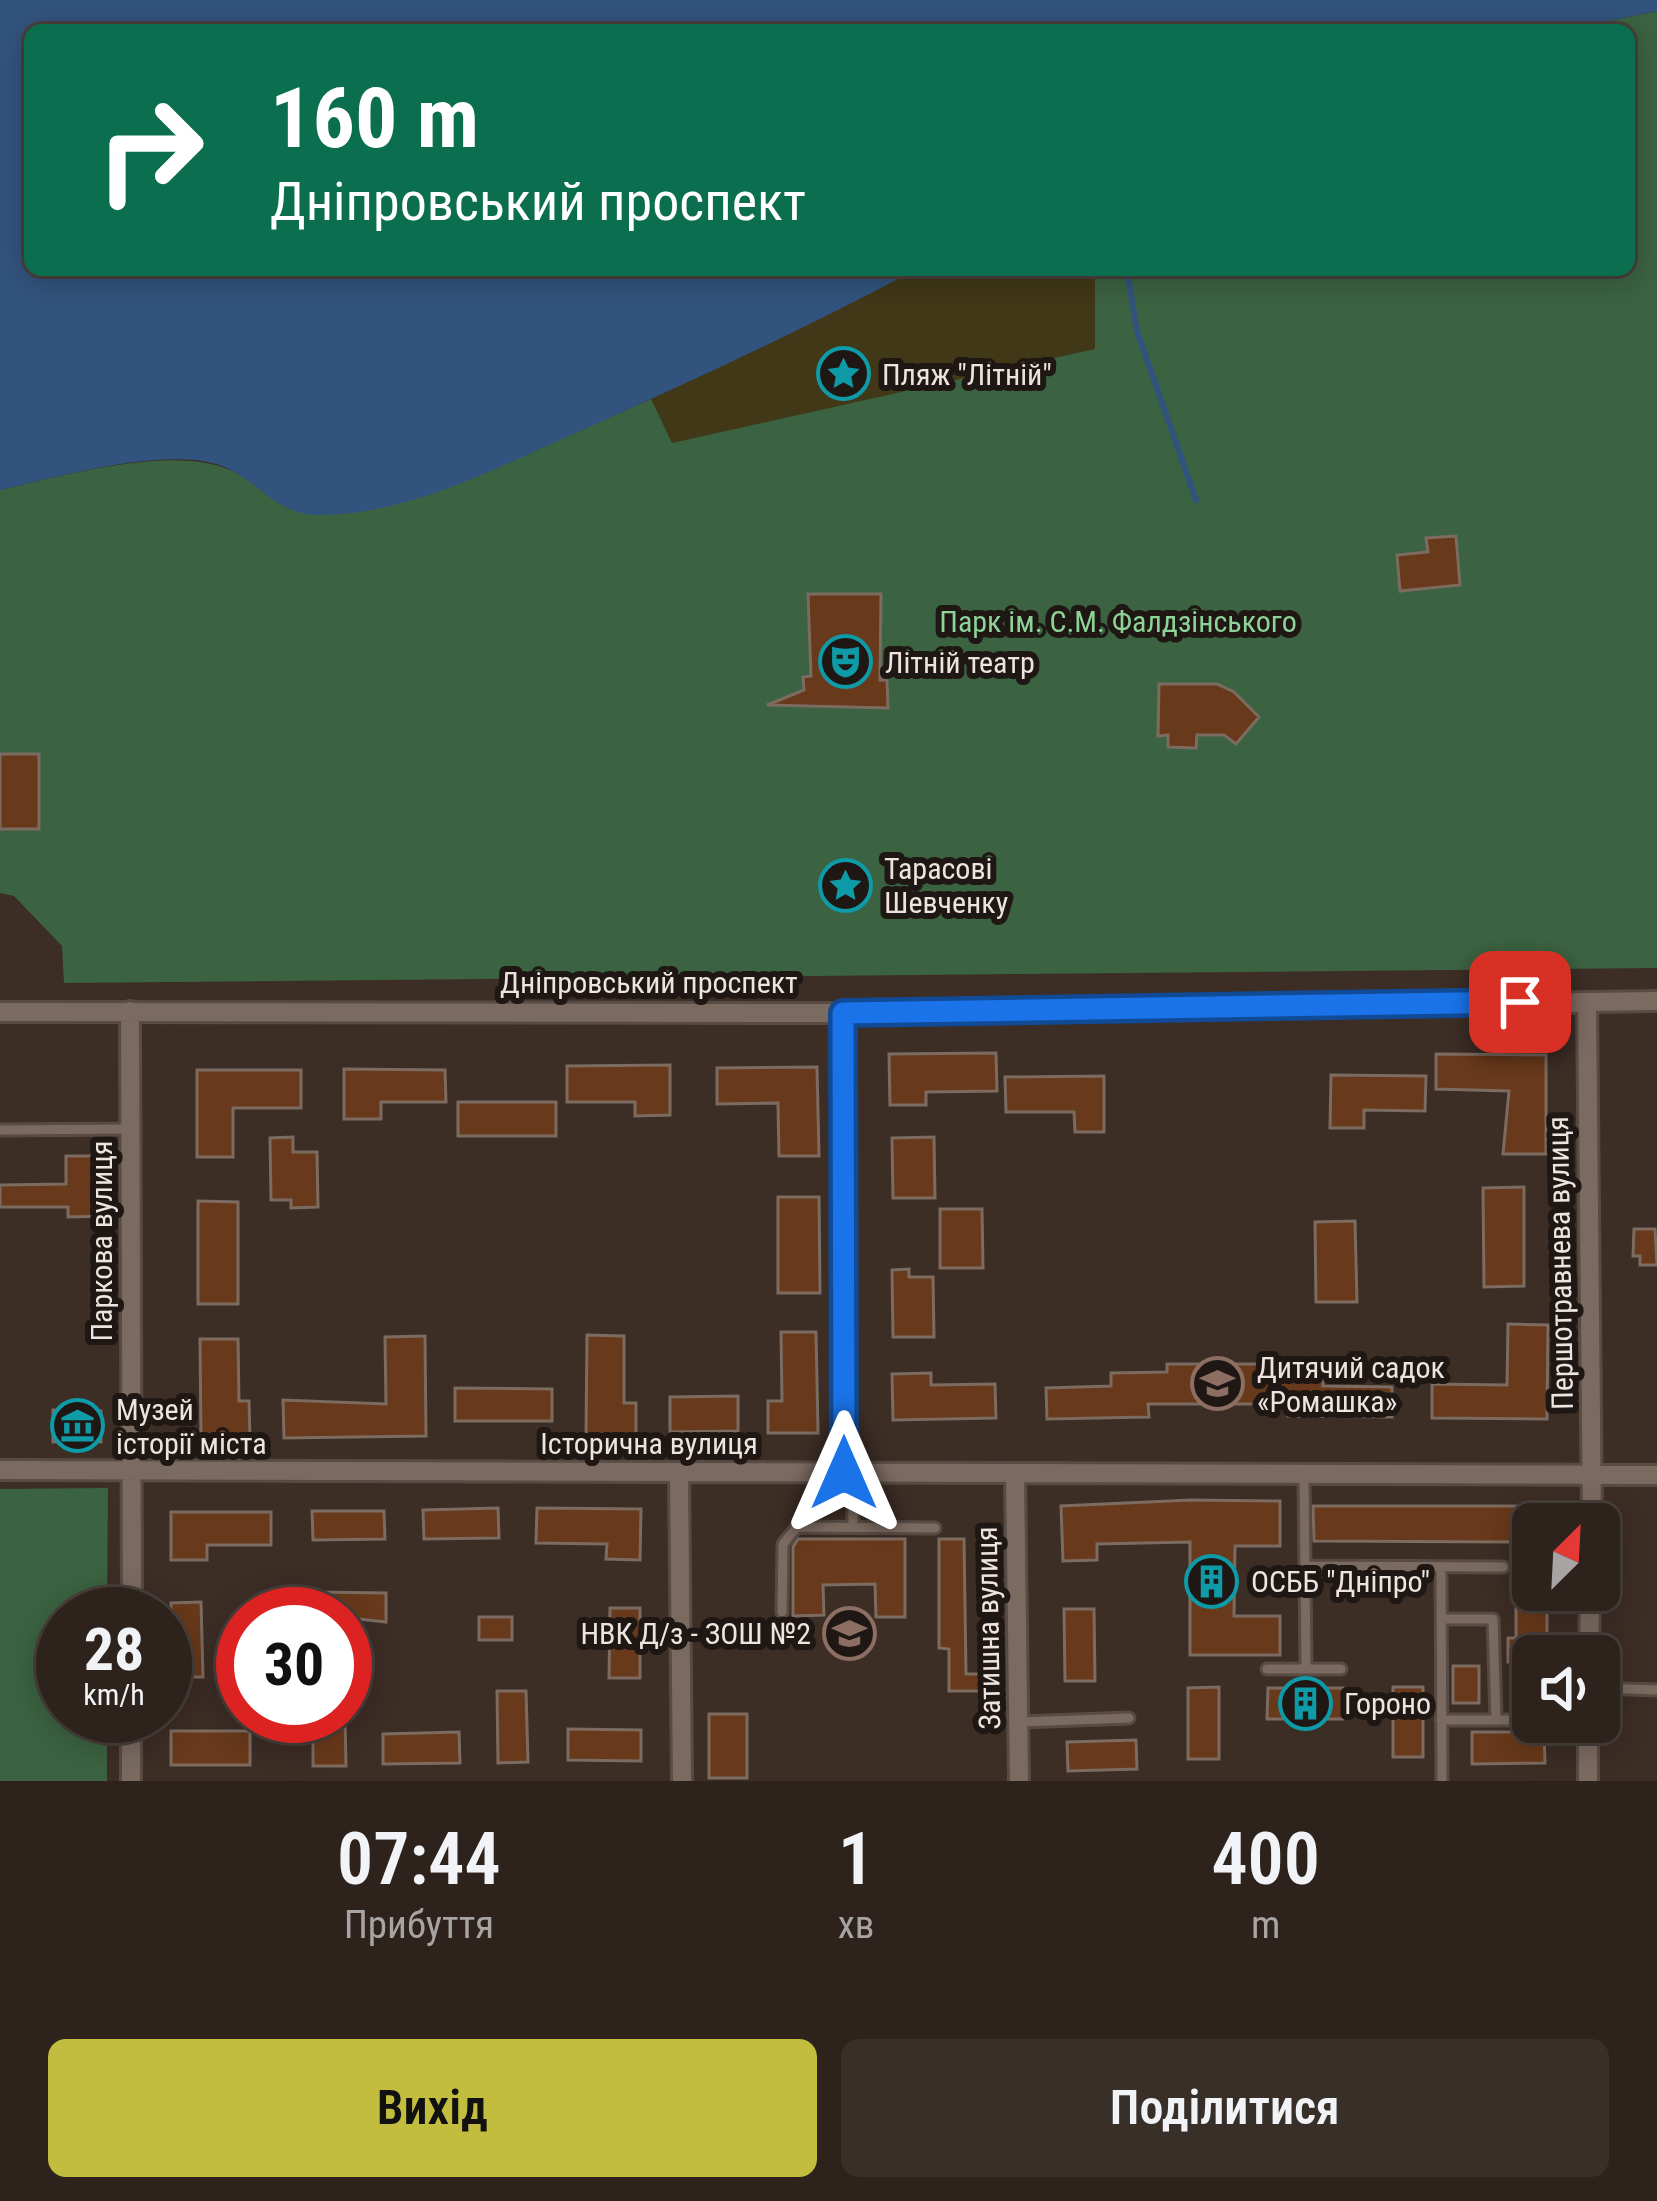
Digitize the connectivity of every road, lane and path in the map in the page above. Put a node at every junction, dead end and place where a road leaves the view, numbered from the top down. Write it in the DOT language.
graph roads {
  1 [pos="1657,1000"];
  2 [pos="1587,1002"];
  3 [pos="130,1011"];
  4 [pos="0,1012"];
  5 [pos="843,1013"];
  6 [pos="130,1129"];
  7 [pos="0,1130"];
  8 [pos="132,1469"];
  9 [pos="0,1470"];
  10 [pos="849,1473"];
  11 [pos="1304,1473"];
  12 [pos="679,1474"];
  13 [pos="1015,1474"];
  14 [pos="1657,1474"];
  15 [pos="1592,1477"];
  16 [pos="1592,1503"];
  17 [pos="853,1527"];
  18 [pos="935,1528"];
  19 [pos="1305,1566"];
  20 [pos="1441,1567"];
  21 [pos="1503,1568"];
  22 [pos="132,1587"];
  23 [pos="782,1612"];
  24 [pos="1441,1619"];
  25 [pos="1267,1669"];
  26 [pos="1306,1669"];
  27 [pos="1341,1669"];
  28 [pos="1620,1689"];
  29 [pos="1657,1690"];
  30 [pos="1129,1718"];
  31 [pos="1441,1720"];
  32 [pos="1496,1720"];
  33 [pos="1512,1720"];
  34 [pos="1019,1722"];
  35 [pos="131,1743"];
  36 [pos="1588,1743"];
  37 [pos="131,1781"];
  38 [pos="682,1781"];
  39 [pos="1019,1781"];
  40 [pos="1442,1781"];
  41 [pos="1588,1781"];
  1 -- 2 [label="street, Дніпровський проспект"];
  2 -- 5 [label="street, Дніпровський проспект"];
  2 -- 15 [label="street, Першотравнева вулиця"];
  3 -- 4 [label="street, Дніпровський проспект"];
  3 -- 5 [label="street, Дніпровський проспект"];
  3 -- 6 [label="street, Паркова вулиця"];
  5 -- 10 [label="street"];
  6 -- 7 [label="lane"];
  6 -- 8 [label="street, Паркова вулиця"];
  8 -- 9 [label="street, Історична вулиця"];
  8 -- 12 [label="street, Історична вулиця"];
  8 -- 22 [label="street, Паркова вулиця"];
  10 -- 12 [label="street, Історична вулиця"];
  10 -- 13 [label="street, Історична вулиця"];
  10 -- 17 [label="lane"];
  11 -- 13 [label="street, Історична вулиця"];
  11 -- 15 [label="street, Історична вулиця"];
  11 -- 19 [label="lane"];
  12 -- 38 [label="street"];
  13 -- 34 [label="street, Затишна вулиця"];
  14 -- 15 [label="street, Історична вулиця"];
  15 -- 16 [label="street, Першотравнева вулиця"];
  17 -- 18 [label="lane"];
  17 -- 23 [label="lane"];
  19 -- 20 [label="lane"];
  19 -- 26 [label="lane"];
  20 -- 21 [label="lane"];
  20 -- 24 [label="lane"];
  24 -- 31 [label="lane"];
  24 -- 32 [label="lane"];
  25 -- 26 [label="lane"];
  26 -- 27 [label="lane"];
  28 -- 29 [label="lane"];
  30 -- 34 [label="lane"];
  31 -- 32 [label="lane"];
  31 -- 40 [label="lane"];
  32 -- 33 [label="lane"];
  34 -- 39 [label="street, Затишна вулиця"];
  35 -- 37 [label="street"];
  36 -- 41 [label="street"];
}
